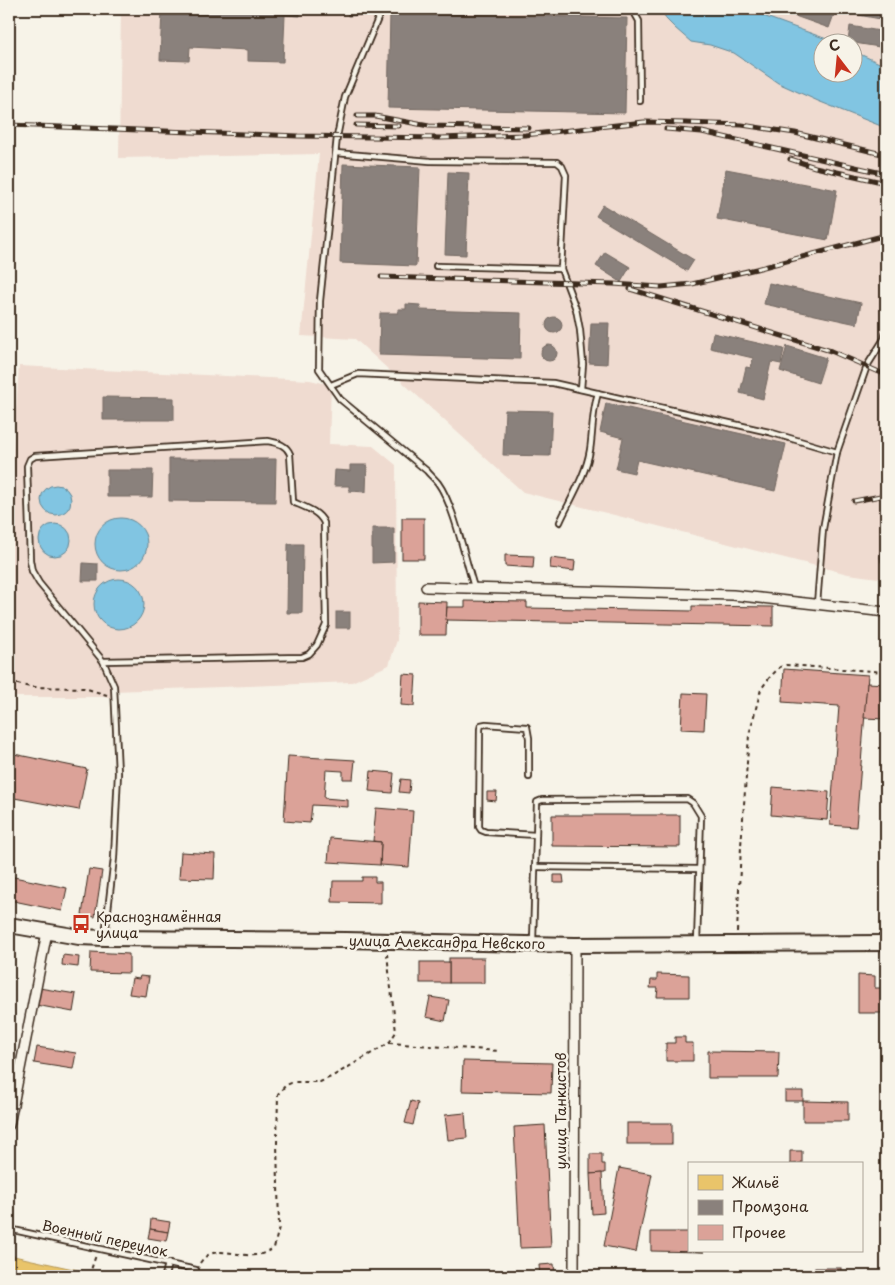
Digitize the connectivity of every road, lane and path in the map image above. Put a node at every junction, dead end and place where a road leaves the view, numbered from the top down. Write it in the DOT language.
graph roads {
  1 [pos="382,9"];
  2 [pos="629,9"];
  3 [pos="640,101"];
  4 [pos="336,153"];
  5 [pos="436,266"];
  6 [pos="561,269"];
  7 [pos="886,332"];
  8 [pos="885,339"];
  9 [pos="331,385"];
  10 [pos="581,389"];
  11 [pos="598,393"];
  12 [pos="837,452"];
  13 [pos="560,522"];
  14 [pos="426,588"];
  15 [pos="474,589"];
  16 [pos="817,604"];
  17 [pos="886,612"];
  18 [pos="103,661"];
  19 [pos="886,672"];
  20 [pos="9,682"];
  21 [pos="114,697"];
  22 [pos="529,777"];
  23 [pos="536,835"];
  24 [pos="535,867"];
  25 [pos="699,869"];
  26 [pos="9,925"];
  27 [pos="47,932"];
  28 [pos="105,938"];
  29 [pos="385,941"];
  30 [pos="886,943"];
  31 [pos="532,944"];
  32 [pos="696,944"];
  33 [pos="736,944"];
  34 [pos="575,945"];
  35 [pos="389,1043"];
  36 [pos="500,1051"];
  37 [pos="9,1126"];
  38 [pos="9,1229"];
  39 [pos="98,1248"];
  40 [pos="168,1263"];
  41 [pos="196,1270"];
  42 [pos="89,1276"];
  43 [pos="165,1276"];
  44 [pos="574,1276"];
  1 -- 4 [label="lane"];
  2 -- 3 [label="lane"];
  4 -- 6 [label="lane"];
  4 -- 9 [label="lane"];
  5 -- 6 [label="lane"];
  6 -- 10 [label="lane"];
  7 -- 8 [label="lane"];
  8 -- 12 [label="lane"];
  9 -- 10 [label="lane"];
  9 -- 15 [label="lane"];
  10 -- 11 [label="lane"];
  11 -- 12 [label="lane"];
  11 -- 13 [label="lane"];
  12 -- 16 [label="lane"];
  14 -- 15 [label="street"];
  15 -- 16 [label="street"];
  16 -- 17 [label="street"];
  18 -- 18 [label="lane"];
  18 -- 21 [label="lane"];
  19 -- 33 [label="path"];
  20 -- 21 [label="path"];
  21 -- 28 [label="lane"];
  22 -- 23 [label="lane"];
  23 -- 24 [label="lane"];
  23 -- 25 [label="lane"];
  24 -- 25 [label="lane"];
  24 -- 31 [label="lane"];
  25 -- 32 [label="lane"];
  26 -- 27 [label="main road, улица Александра Невского"];
  27 -- 28 [label="main road, улица Александра Невского"];
  27 -- 37 [label="street"];
  28 -- 29 [label="main road, улица Александра Невского"];
  29 -- 31 [label="main road, улица Александра Невского"];
  29 -- 35 [label="path"];
  30 -- 33 [label="main road, улица Александра Невского"];
  31 -- 34 [label="main road, улица Александра Невского"];
  32 -- 33 [label="main road, улица Александра Невского"];
  32 -- 34 [label="main road, улица Александра Невского"];
  34 -- 44 [label="street, улица Танкистов"];
  35 -- 36 [label="path"];
  35 -- 41 [label="path"];
  38 -- 39 [label="lane, Военный переулок"];
  39 -- 40 [label="lane, Военный переулок"];
  39 -- 42 [label="path"];
  40 -- 41 [label="lane, Военный переулок"];
  40 -- 43 [label="lane"];
}
